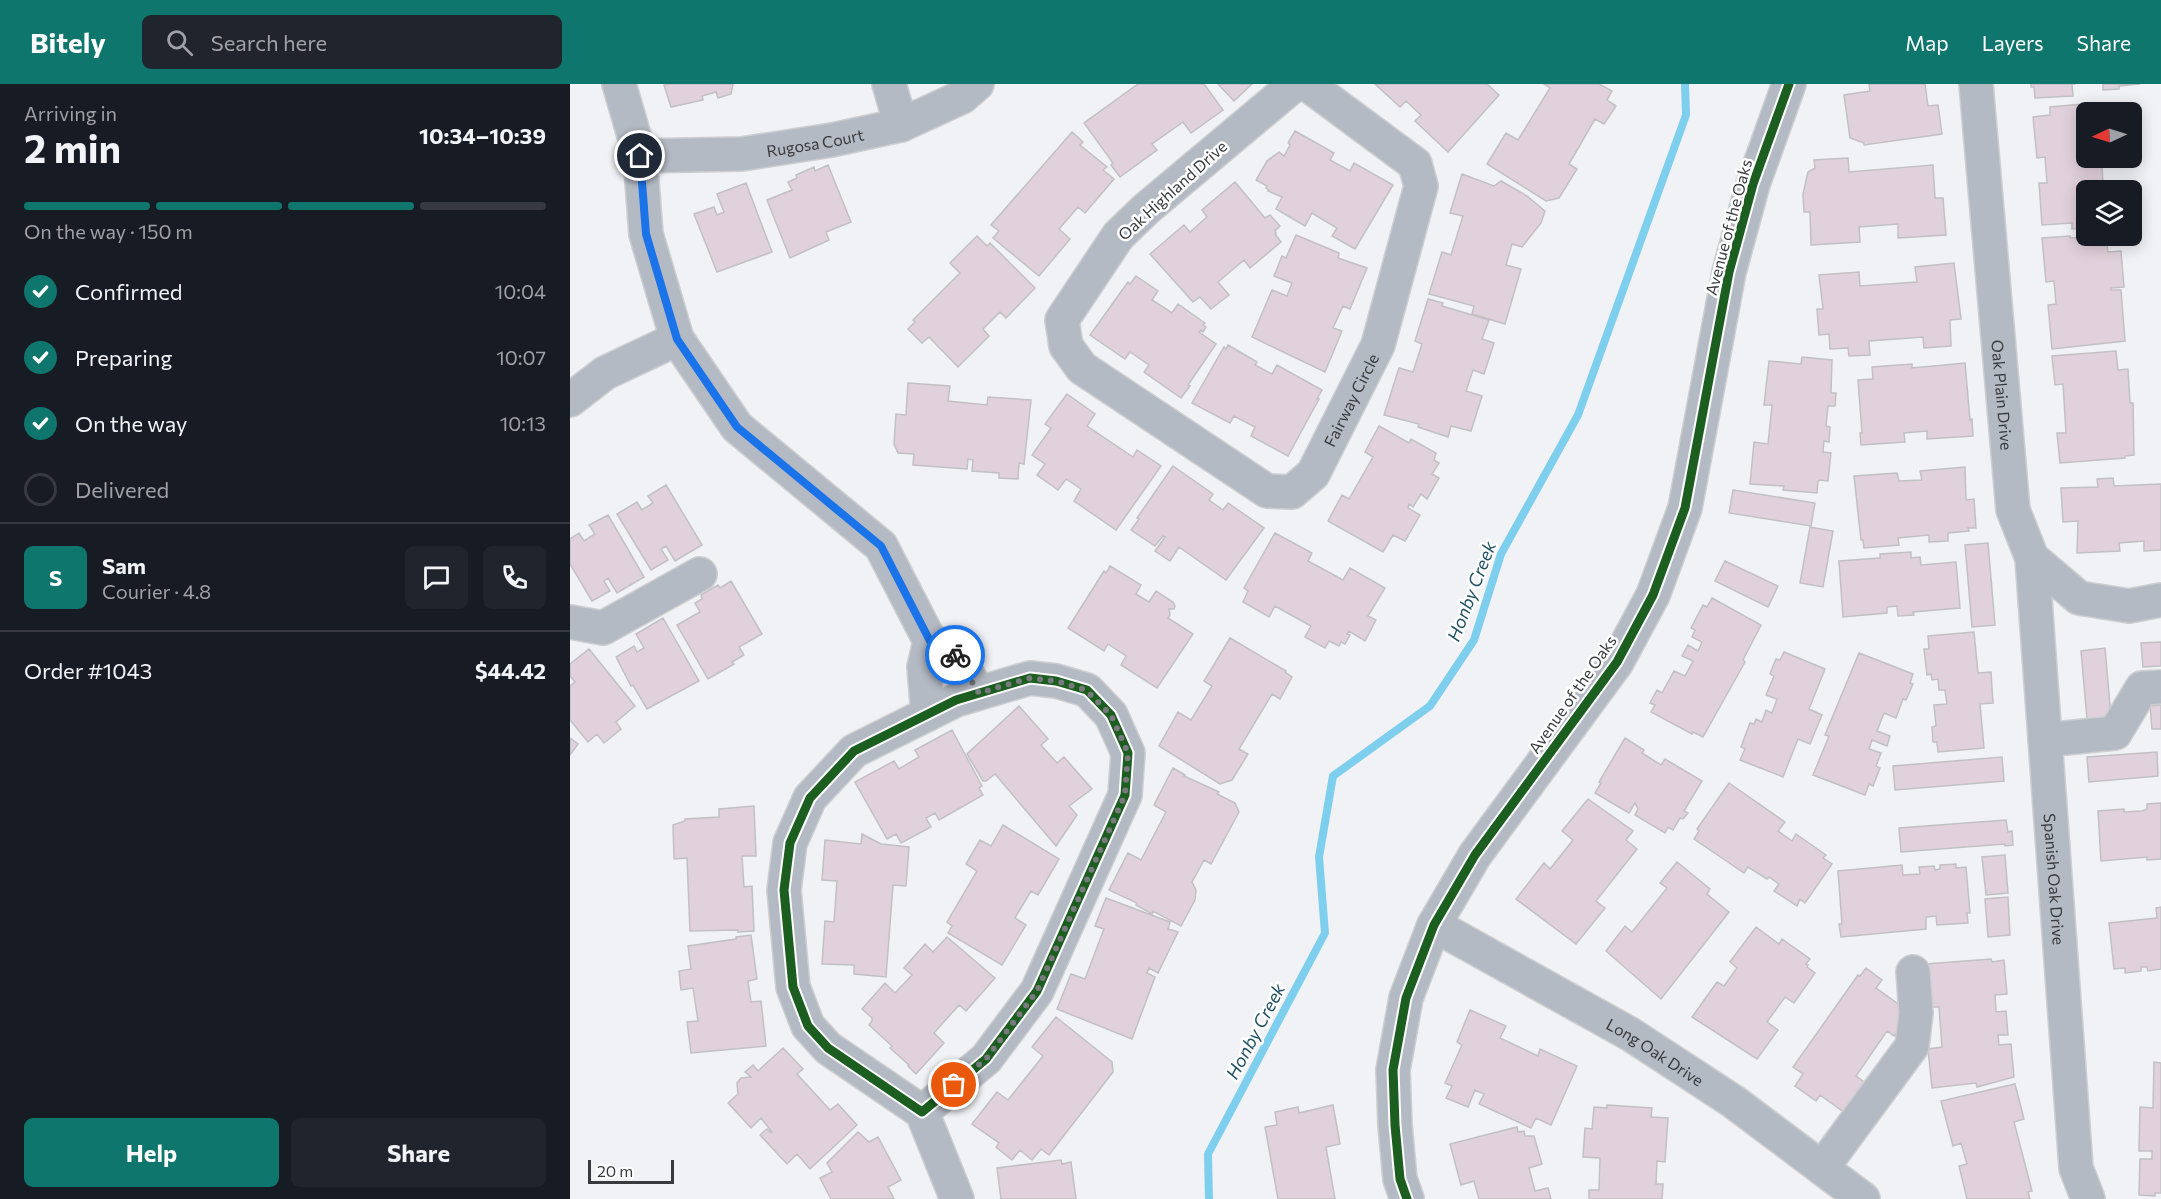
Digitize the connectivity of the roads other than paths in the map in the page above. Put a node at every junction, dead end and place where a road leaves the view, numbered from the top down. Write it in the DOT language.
graph roads {
  1 [pos="619,84"];
  2 [pos="889,84"];
  3 [pos="977,84"];
  4 [pos="1295,84"];
  5 [pos="1306,84"];
  6 [pos="1789,84"];
  7 [pos="1976,84"];
  8 [pos="901,125"];
  9 [pos="640,156"];
  10 [pos="677,339"];
  11 [pos="1066,346"];
  12 [pos="570,400"];
  13 [pos="2032,558"];
  14 [pos="700,574"];
  15 [pos="2161,600"];
  16 [pos="570,622"];
  17 [pos="930,641"];
  18 [pos="2161,687"];
  19 [pos="979,693"];
  20 [pos="928,714"];
  21 [pos="2045,740"];
  22 [pos="1434,925"];
  23 [pos="1914,972"];
  24 [pos="922,1112"];
  25 [pos="1822,1168"];
  26 [pos="957,1199"];
  27 [pos="1407,1199"];
  28 [pos="1863,1199"];
  29 [pos="2088,1199"];
  1 -- 9 [label="street"];
  2 -- 8 [label="street"];
  3 -- 8 [label="street, Rugosa Court"];
  4 -- 11 [label="street, Oak Highland Drive"];
  5 -- 11 [label="street, Fairway Circle"];
  6 -- 22 [label="street, Avenue of the Oaks"];
  7 -- 13 [label="street, Oak Plain Drive"];
  8 -- 9 [label="street, Rugosa Court"];
  9 -- 10 [label="street"];
  10 -- 12 [label="street"];
  10 -- 17 [label="street"];
  13 -- 15 [label="street, Oak Plain Drive"];
  13 -- 21 [label="street, Spanish Oak Drive"];
  14 -- 16 [label="street"];
  17 -- 19 [label="street"];
  17 -- 20 [label="street"];
  18 -- 21 [label="street"];
  19 -- 20 [label="street"];
  19 -- 24 [label="street"];
  20 -- 24 [label="street"];
  21 -- 29 [label="street, Spanish Oak Drive"];
  22 -- 25 [label="street, Long Oak Drive"];
  22 -- 27 [label="street, Avenue of the Oaks"];
  23 -- 25 [label="street"];
  24 -- 26 [label="street"];
  25 -- 28 [label="street, Long Oak Drive"];
}
